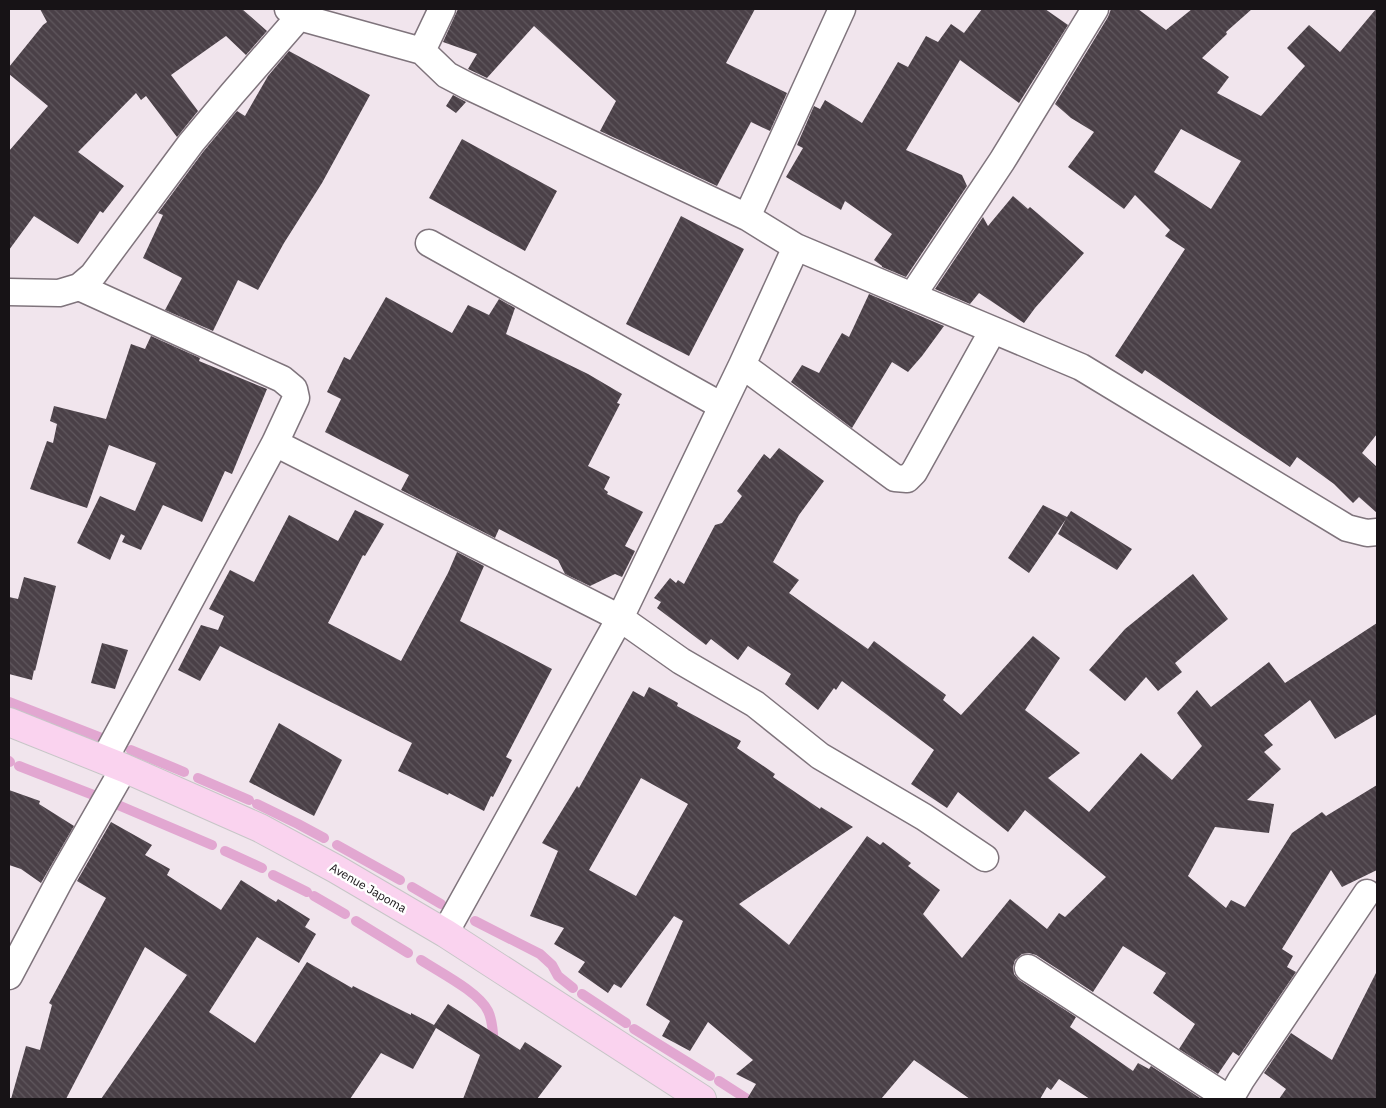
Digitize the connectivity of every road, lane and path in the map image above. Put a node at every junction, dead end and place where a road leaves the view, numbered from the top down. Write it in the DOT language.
graph roads {
  1 [pos="442,9"];
  2 [pos="842,9"];
  3 [pos="1095,9"];
  4 [pos="293,13"];
  5 [pos="422,51"];
  6 [pos="747,217"];
  7 [pos="429,243"];
  8 [pos="796,247"];
  9 [pos="79,287"];
  10 [pos="9,292"];
  11 [pos="912,296"];
  12 [pos="993,330"];
  13 [pos="742,366"];
  14 [pos="722,406"];
  15 [pos="275,443"];
  16 [pos="1377,532"];
  17 [pos="620,618"];
  18 [pos="9,722"];
  19 [pos="114,764"];
  20 [pos="985,858"];
  21 [pos="1367,893"];
  22 [pos="445,933"];
  23 [pos="1028,968"];
  24 [pos="9,975"];
  25 [pos="702,1099"];
  26 [pos="1230,1099"];
  1 -- 5 [label="street"];
  2 -- 6 [label="street"];
  3 -- 11 [label="street"];
  4 -- 5 [label="street"];
  4 -- 9 [label="street"];
  5 -- 6 [label="street"];
  6 -- 8 [label="street"];
  7 -- 14 [label="street"];
  8 -- 11 [label="street"];
  8 -- 13 [label="street"];
  9 -- 10 [label="street"];
  9 -- 15 [label="street"];
  11 -- 12 [label="street"];
  12 -- 13 [label="street"];
  12 -- 16 [label="street"];
  13 -- 14 [label="street"];
  14 -- 17 [label="street"];
  15 -- 17 [label="street"];
  15 -- 19 [label="street"];
  17 -- 20 [label="street"];
  17 -- 22 [label="street"];
  18 -- 19 [label="main road, Avenue Japoma"];
  19 -- 22 [label="main road, Avenue Japoma"];
  19 -- 24 [label="street"];
  21 -- 26 [label="street"];
  22 -- 25 [label="main road, Avenue Japoma"];
  23 -- 26 [label="street"];
}
